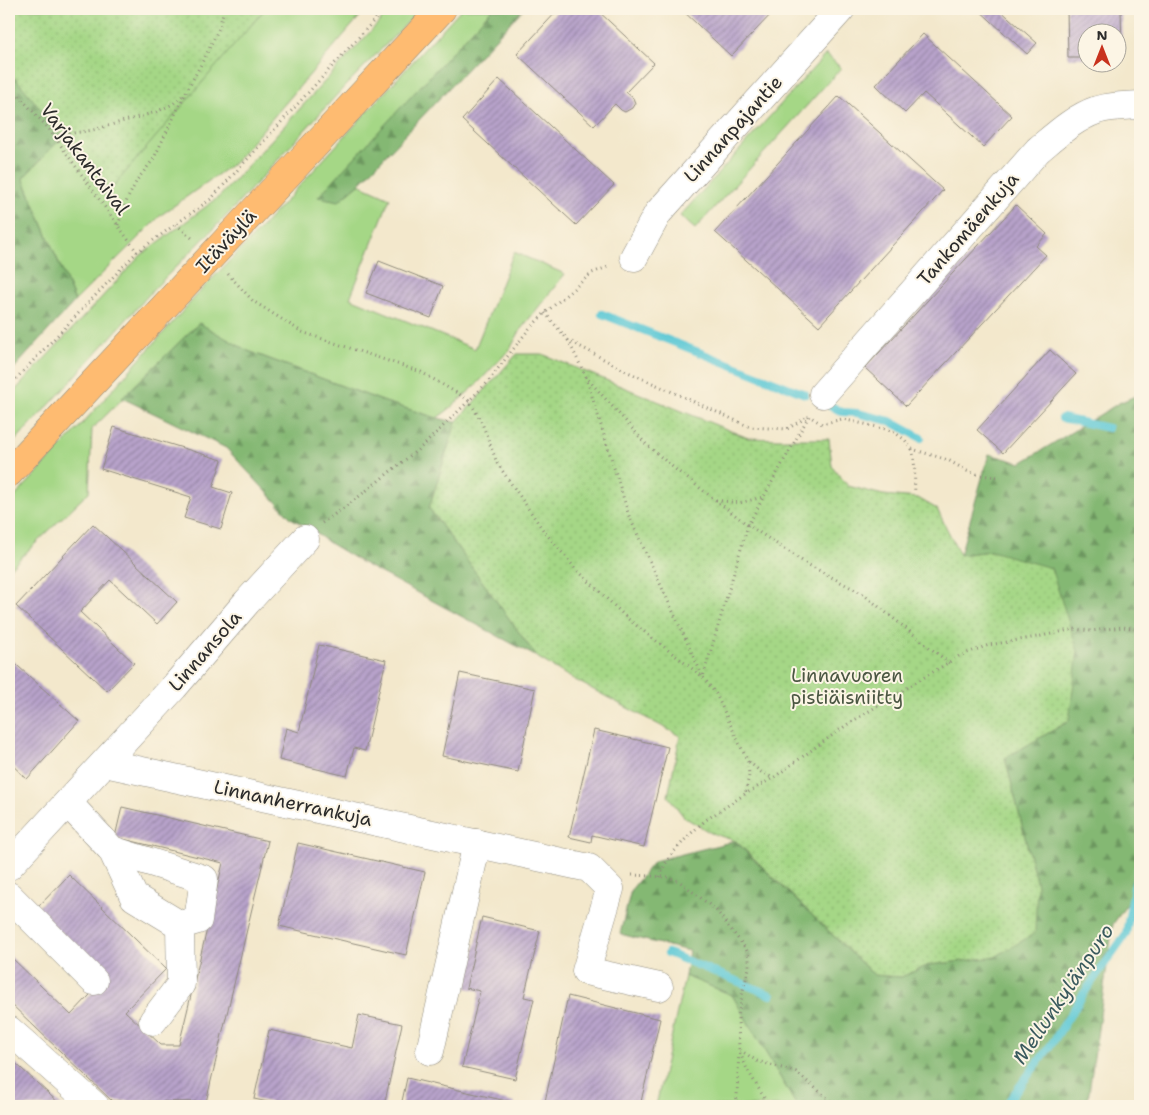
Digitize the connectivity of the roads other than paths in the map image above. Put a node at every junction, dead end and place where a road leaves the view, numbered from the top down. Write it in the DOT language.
graph roads {
  1 [pos="442,9"];
  2 [pos="841,9"];
  3 [pos="1140,105"];
  4 [pos="634,257"];
  5 [pos="816,405"];
  6 [pos="9,473"];
  7 [pos="304,539"];
  8 [pos="105,762"];
  9 [pos="68,803"];
  10 [pos="477,843"];
  11 [pos="112,850"];
  12 [pos="9,866"];
  13 [pos="9,896"];
  14 [pos="180,925"];
  15 [pos="94,981"];
  16 [pos="659,987"];
  17 [pos="153,1021"];
  18 [pos="9,1030"];
  19 [pos="430,1051"];
  20 [pos="95,1106"];
  1 -- 6 [label="main road, Itäväylä"];
  2 -- 4 [label="street, Linnanpajantie"];
  3 -- 5 [label="street, Tankomäenkuja"];
  7 -- 8 [label="street, Linnansola"];
  8 -- 9 [label="street"];
  8 -- 10 [label="street, Linnanherrankuja"];
  9 -- 11 [label="street"];
  9 -- 12 [label="street"];
  10 -- 16 [label="street, Linnanherrankuja"];
  10 -- 19 [label="street"];
  11 -- 14 [label="street"];
  11 -- 14 [label="street"];
  13 -- 15 [label="street"];
  14 -- 17 [label="street"];
  18 -- 20 [label="street"];
}
